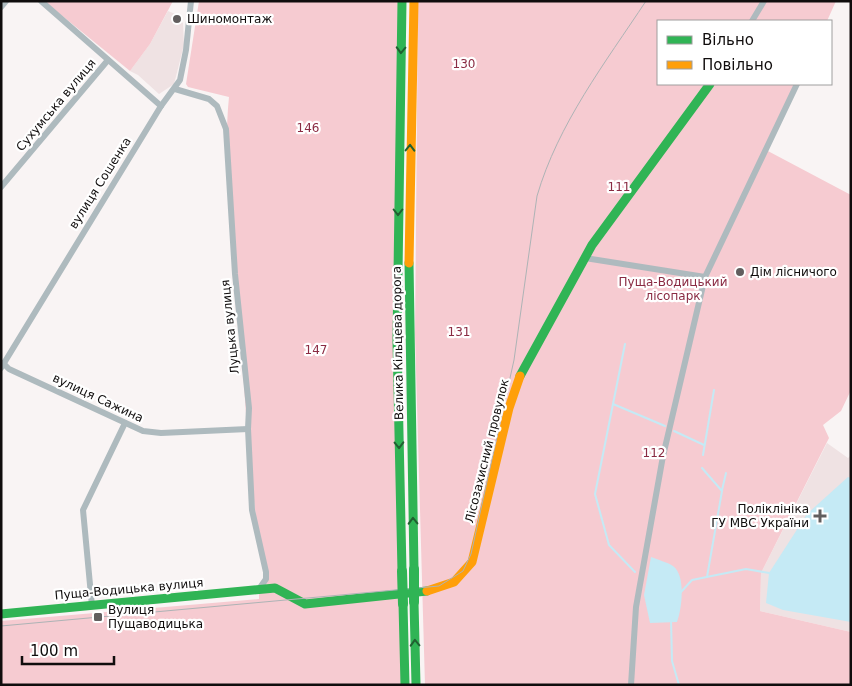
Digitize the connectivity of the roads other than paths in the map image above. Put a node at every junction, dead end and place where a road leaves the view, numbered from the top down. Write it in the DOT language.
graph roads {
  1 [pos="6,1"];
  2 [pos="41,1"];
  3 [pos="191,1"];
  4 [pos="402,1"];
  5 [pos="414,1"];
  6 [pos="764,1"];
  7 [pos="1,7"];
  8 [pos="753,20"];
  9 [pos="108,60"];
  10 [pos="709,85"];
  11 [pos="797,85"];
  12 [pos="175,88"];
  13 [pos="161,106"];
  14 [pos="1,187"];
  15 [pos="585,258"];
  16 [pos="705,277"];
  17 [pos="2,365"];
  18 [pos="124,424"];
  19 [pos="248,429"];
  20 [pos="258,590"];
  21 [pos="92,606"];
  22 [pos="1,614"];
  23 [pos="405,685"];
  24 [pos="416,685"];
  25 [pos="631,685"];
  1 -- 7 [label="street"];
  2 -- 9 [label="street"];
  3 -- 12 [label="street, вулиця Сошенка"];
  4 -- 23 [label="main road, Велика Кільцева дорога, one-way, bridge"];
  24 -- 5 [label="main road, Велика Кільцева дорога, one-way, bridge"];
  6 -- 8 [label="street"];
  9 -- 13 [label="street"];
  9 -- 14 [label="street, Сухумська вулиця"];
  10 -- 15 [label="main road, Лісозахисний провулок"];
  11 -- 16 [label="street"];
  12 -- 13 [label="street, вулиця Сошенка"];
  12 -- 19 [label="street, Луцька вулиця"];
  13 -- 17 [label="street, вулиця Сошенка"];
  15 -- 16 [label="street"];
  15 -- 20 [label="main road, Лісозахисний провулок"];
  16 -- 25 [label="street"];
  17 -- 18 [label="street, вулиця Сажина"];
  18 -- 19 [label="street, вулиця Сажина"];
  18 -- 21 [label="street"];
  19 -- 20 [label="street, Луцька вулиця"];
  20 -- 21 [label="main road, Пуща-Водицька вулиця"];
  21 -- 22 [label="main road, Пуща-Водицька вулиця"];
}
